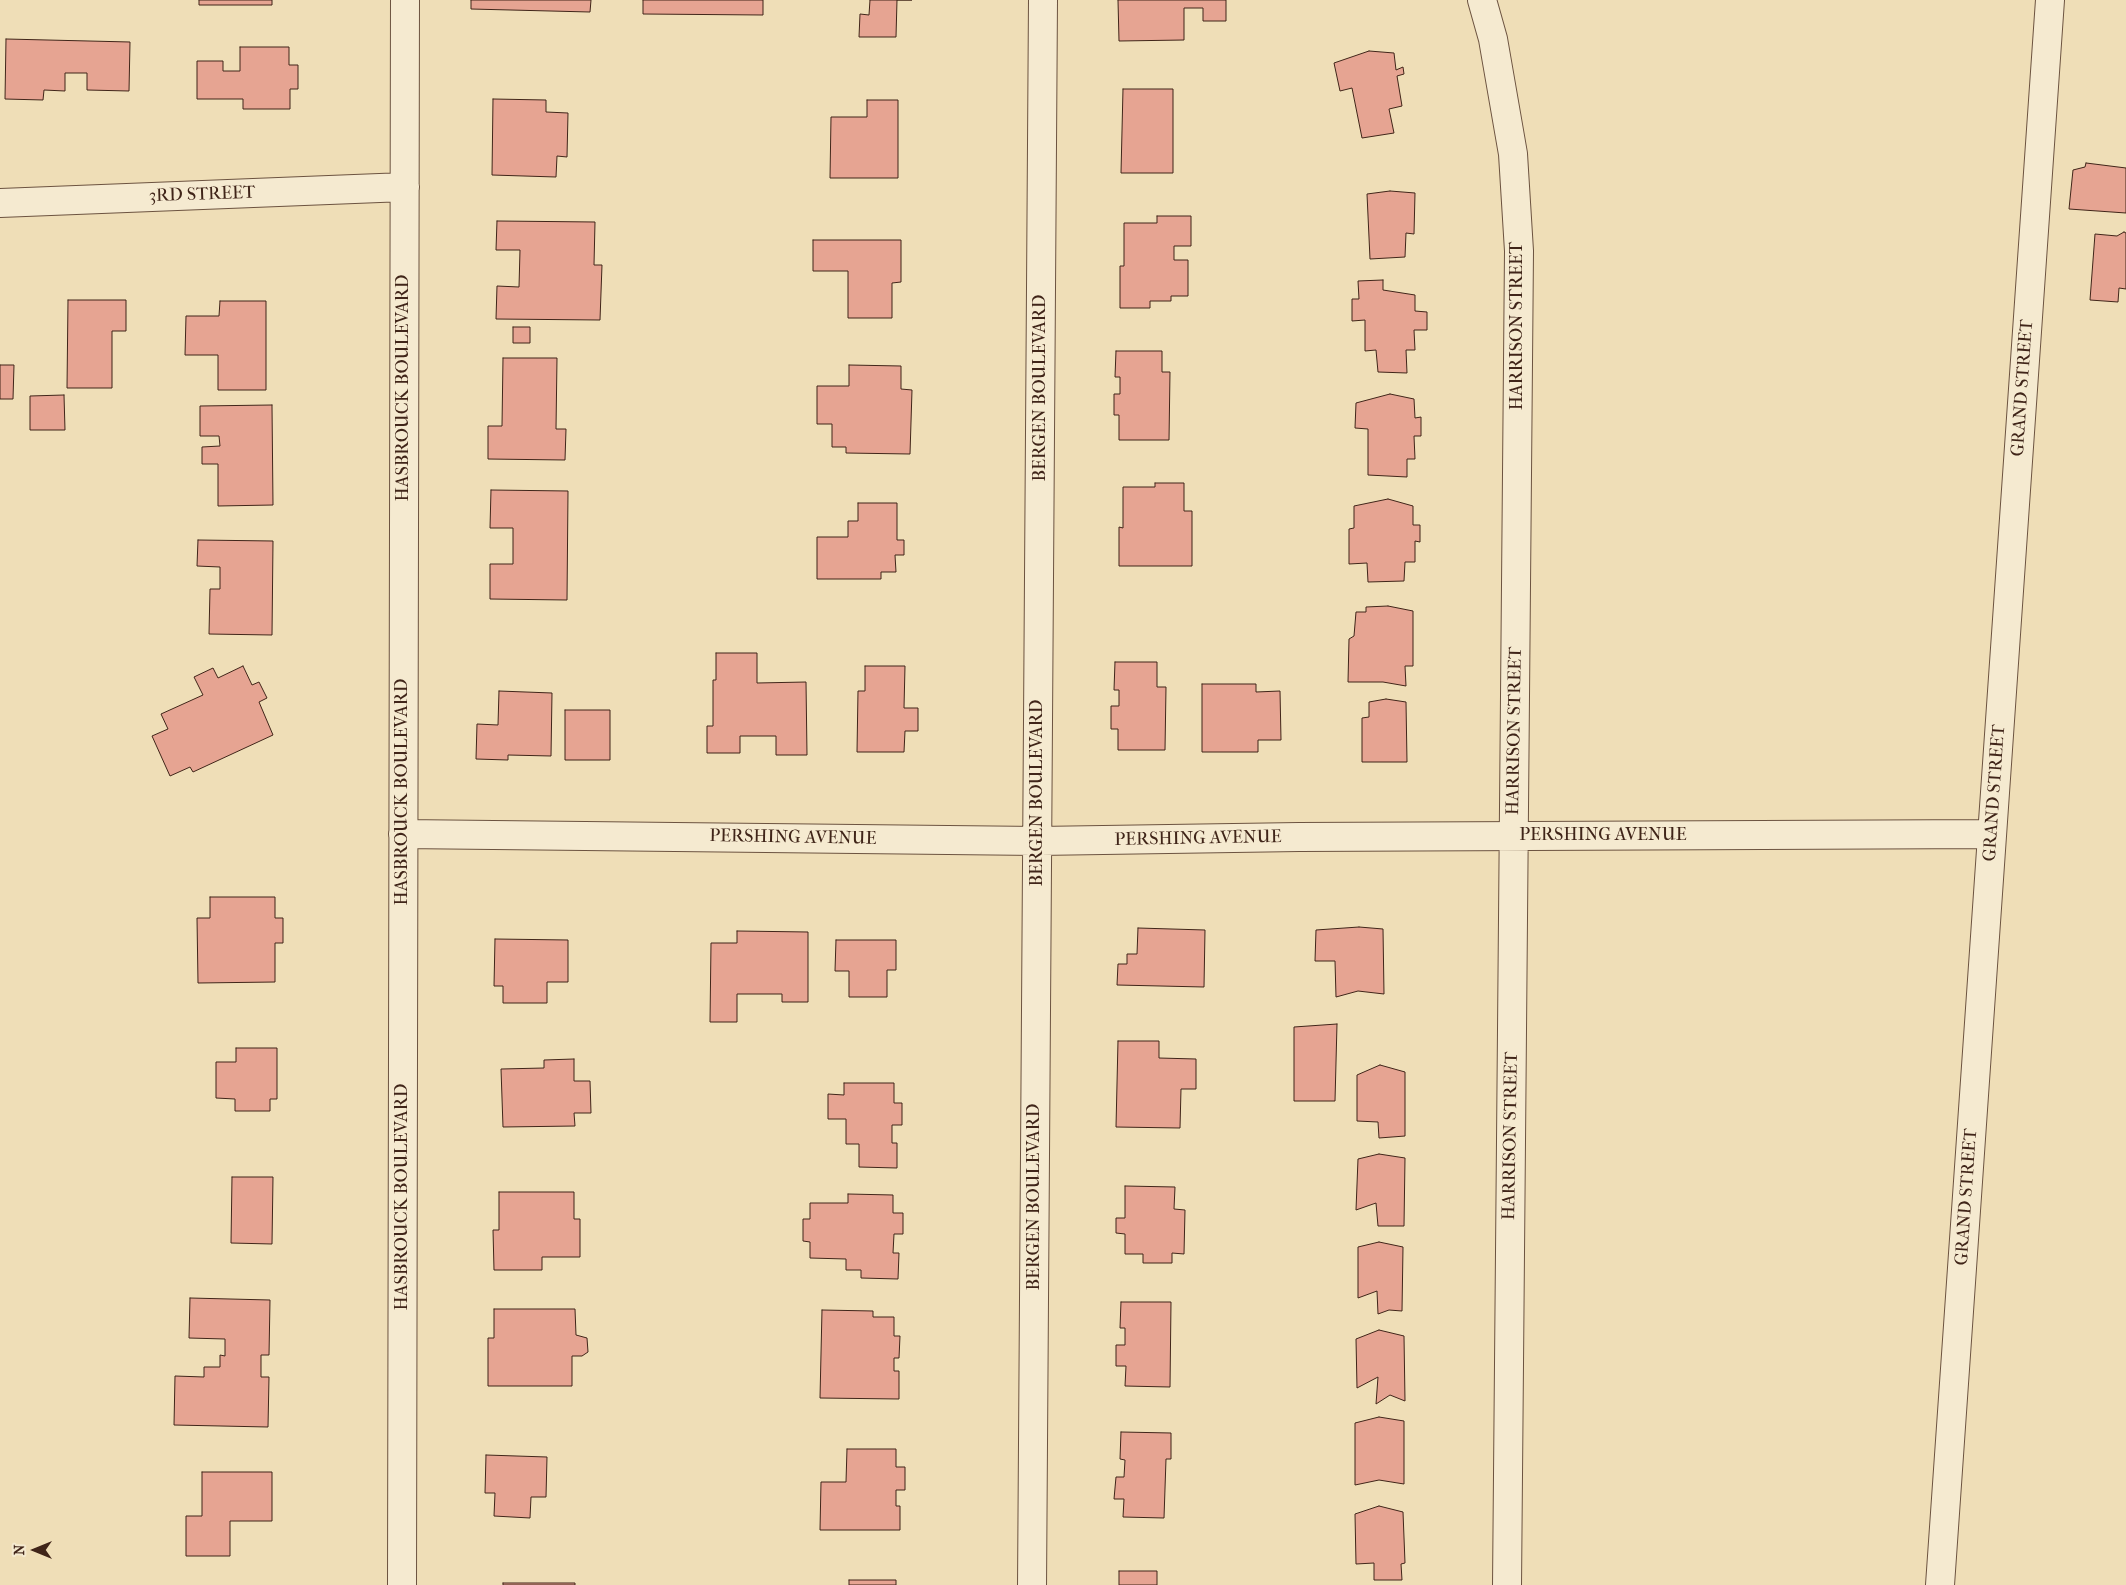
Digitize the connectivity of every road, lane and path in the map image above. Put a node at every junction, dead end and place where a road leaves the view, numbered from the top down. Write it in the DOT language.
graph roads {
  1 [pos="405,0"];
  2 [pos="1043,0"];
  3 [pos="1482,0"];
  4 [pos="2050,0"];
  5 [pos="405,187"];
  6 [pos="0,203"];
  7 [pos="403,834"];
  8 [pos="1992,834"];
  9 [pos="1514,836"];
  10 [pos="1038,841"];
  11 [pos="402,1585"];
  12 [pos="1032,1585"];
  13 [pos="1507,1585"];
  14 [pos="1940,1585"];
  1 -- 5 [label="street, HASBROUCK BOULEVARD"];
  2 -- 10 [label="street, BERGEN BOULEVARD"];
  3 -- 9 [label="street, HARRISON STREET"];
  4 -- 8 [label="street, GRAND STREET"];
  5 -- 6 [label="street, 3RD STREET"];
  5 -- 7 [label="street, HASBROUCK BOULEVARD"];
  7 -- 10 [label="street, PERSHING AVENUE"];
  7 -- 11 [label="street, HASBROUCK BOULEVARD"];
  8 -- 9 [label="street, PERSHING AVENUE"];
  8 -- 14 [label="street, GRAND STREET"];
  9 -- 10 [label="street, PERSHING AVENUE"];
  9 -- 13 [label="street, HARRISON STREET"];
  10 -- 12 [label="street, BERGEN BOULEVARD"];
}
